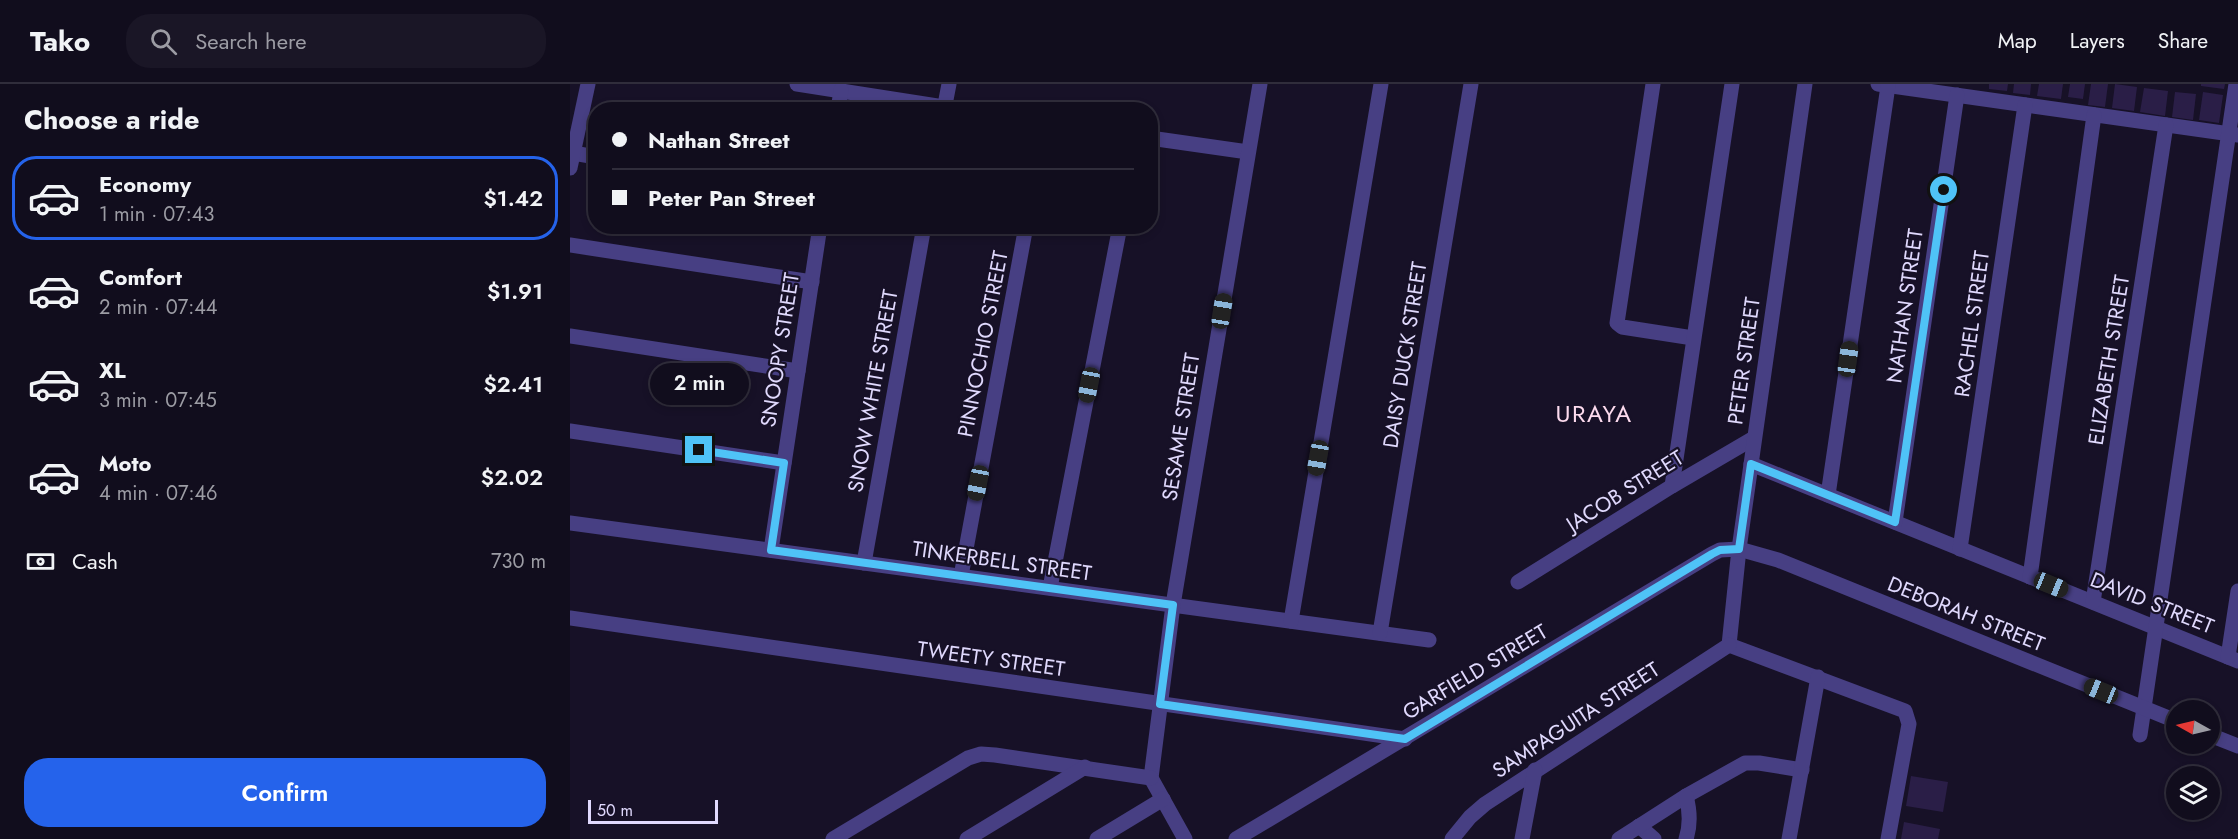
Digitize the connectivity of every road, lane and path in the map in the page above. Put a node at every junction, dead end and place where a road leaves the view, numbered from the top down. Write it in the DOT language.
graph roads {
  1 [pos="588,84"];
  2 [pos="797,84"];
  3 [pos="949,84"];
  4 [pos="1260,84"];
  5 [pos="1381,84"];
  6 [pos="1471,84"];
  7 [pos="1653,84"];
  8 [pos="1732,84"];
  9 [pos="1805,84"];
  10 [pos="2236,84"];
  11 [pos="1883,85"];
  12 [pos="841,90"];
  13 [pos="1957,95"];
  14 [pos="839,102"];
  15 [pos="910,102"];
  16 [pos="945,102"];
  17 [pos="2025,105"];
  18 [pos="2094,115"];
  19 [pos="2166,125"];
  20 [pos="2233,135"];
  21 [pos="1158,139"];
  22 [pos="1248,152"];
  23 [pos="588,158"];
  24 [pos="572,160"];
  25 [pos="819,234"];
  26 [pos="923,234"];
  27 [pos="1025,234"];
  28 [pos="1118,234"];
  29 [pos="570,245"];
  30 [pos="812,282"];
  31 [pos="570,336"];
  32 [pos="1693,338"];
  33 [pos="798,370"];
  34 [pos="570,431"];
  35 [pos="1754,438"];
  36 [pos="784,463"];
  37 [pos="1751,464"];
  38 [pos="1672,486"];
  39 [pos="1828,495"];
  40 [pos="1895,522"];
  41 [pos="570,523"];
  42 [pos="1739,549"];
  43 [pos="1960,549"];
  44 [pos="771,550"];
  45 [pos="864,563"];
  46 [pos="961,576"];
  47 [pos="2030,577"];
  48 [pos="1518,582"];
  49 [pos="1050,588"];
  50 [pos="2238,591"];
  51 [pos="2093,602"];
  52 [pos="1173,605"];
  53 [pos="570,618"];
  54 [pos="1291,621"];
  55 [pos="2156,627"];
  56 [pos="1380,633"];
  57 [pos="1429,640"];
  58 [pos="1730,645"];
  59 [pos="2233,659"];
  60 [pos="1818,677"];
  61 [pos="1160,704"];
  62 [pos="2144,708"];
  63 [pos="2166,718"];
  64 [pos="2140,735"];
  65 [pos="1405,739"];
  66 [pos="2220,739"];
  67 [pos="2238,746"];
  68 [pos="1085,767"];
  69 [pos="1535,770"];
  70 [pos="1802,770"];
  71 [pos="1151,778"];
  72 [pos="1686,796"];
  73 [pos="1163,799"];
  74 [pos="1639,826"];
  75 [pos="833,839"];
  76 [pos="967,839"];
  77 [pos="1097,839"];
  78 [pos="1185,839"];
  79 [pos="1236,839"];
  80 [pos="1452,839"];
  81 [pos="1522,839"];
  82 [pos="1619,839"];
  83 [pos="1654,839"];
  84 [pos="1686,839"];
  85 [pos="1789,839"];
  86 [pos="1888,839"];
  1 -- 24 [label="street"];
  2 -- 12 [label="street"];
  3 -- 16 [label="street"];
  4 -- 22 [label="street, SESAME STREET"];
  5 -- 54 [label="street"];
  6 -- 56 [label="street, DAISY DUCK STREET"];
  7 -- 32 [label="street"];
  8 -- 32 [label="street"];
  9 -- 35 [label="street, PETER STREET"];
  10 -- 20 [label="street"];
  11 -- 13 [label="street"];
  11 -- 39 [label="street"];
  12 -- 14 [label="street"];
  12 -- 15 [label="street"];
  13 -- 17 [label="street"];
  13 -- 40 [label="street, NATHAN STREET"];
  17 -- 18 [label="street"];
  17 -- 43 [label="street, RACHEL STREET"];
  18 -- 19 [label="street"];
  18 -- 47 [label="street"];
  19 -- 20 [label="street"];
  19 -- 51 [label="street, ELIZABETH STREET"];
  20 -- 55 [label="street"];
  21 -- 22 [label="street"];
  22 -- 52 [label="street, SESAME STREET"];
  23 -- 24 [label="street"];
  25 -- 30 [label="street, SNOOPY STREET"];
  26 -- 45 [label="street, SNOW WHITE STREET"];
  27 -- 46 [label="street, PINNOCHIO STREET"];
  28 -- 49 [label="street"];
  29 -- 30 [label="street"];
  30 -- 33 [label="street, SNOOPY STREET"];
  31 -- 33 [label="street"];
  32 -- 38 [label="street"];
  33 -- 36 [label="street, SNOOPY STREET"];
  34 -- 36 [label="street"];
  35 -- 37 [label="street, PETER STREET"];
  35 -- 38 [label="street, JACOB STREET"];
  36 -- 44 [label="street, SNOOPY STREET"];
  37 -- 39 [label="street, DAVID STREET"];
  37 -- 42 [label="street, PETER STREET"];
  38 -- 48 [label="street, JACOB STREET"];
  39 -- 40 [label="street, DAVID STREET"];
  40 -- 43 [label="street, DAVID STREET"];
  41 -- 44 [label="street, TINKERBELL STREET"];
  42 -- 58 [label="street, PETER STREET"];
  42 -- 62 [label="street, DEBORAH STREET"];
  42 -- 65 [label="street, GARFIELD STREET"];
  43 -- 47 [label="street, DAVID STREET"];
  44 -- 45 [label="street, TINKERBELL STREET"];
  45 -- 46 [label="street, TINKERBELL STREET"];
  46 -- 49 [label="street, TINKERBELL STREET"];
  47 -- 51 [label="street, DAVID STREET"];
  49 -- 52 [label="street, TINKERBELL STREET"];
  50 -- 59 [label="street"];
  51 -- 55 [label="street, DAVID STREET"];
  52 -- 54 [label="street, TINKERBELL STREET"];
  52 -- 61 [label="street, SESAME STREET"];
  53 -- 61 [label="street, TWEETY STREET"];
  54 -- 56 [label="street, TINKERBELL STREET"];
  55 -- 59 [label="street, DAVID STREET"];
  55 -- 62 [label="street"];
  56 -- 57 [label="street, TINKERBELL STREET"];
  58 -- 60 [label="street"];
  58 -- 69 [label="street, SAMPAGUITA STREET"];
  60 -- 70 [label="street"];
  60 -- 86 [label="street"];
  61 -- 65 [label="street, TWEETY STREET"];
  61 -- 71 [label="street, SESAME STREET"];
  62 -- 63 [label="street, DEBORAH STREET"];
  62 -- 64 [label="street"];
  65 -- 79 [label="street, GARFIELD STREET"];
  66 -- 67 [label="street"];
  68 -- 71 [label="street"];
  68 -- 75 [label="street"];
  68 -- 76 [label="street"];
  69 -- 80 [label="street, SAMPAGUITA STREET"];
  69 -- 81 [label="street"];
  70 -- 72 [label="street"];
  70 -- 85 [label="street"];
  71 -- 73 [label="street"];
  72 -- 74 [label="street"];
  72 -- 84 [label="street"];
  73 -- 77 [label="street"];
  73 -- 78 [label="street"];
  74 -- 82 [label="street"];
  74 -- 83 [label="street"];
}
